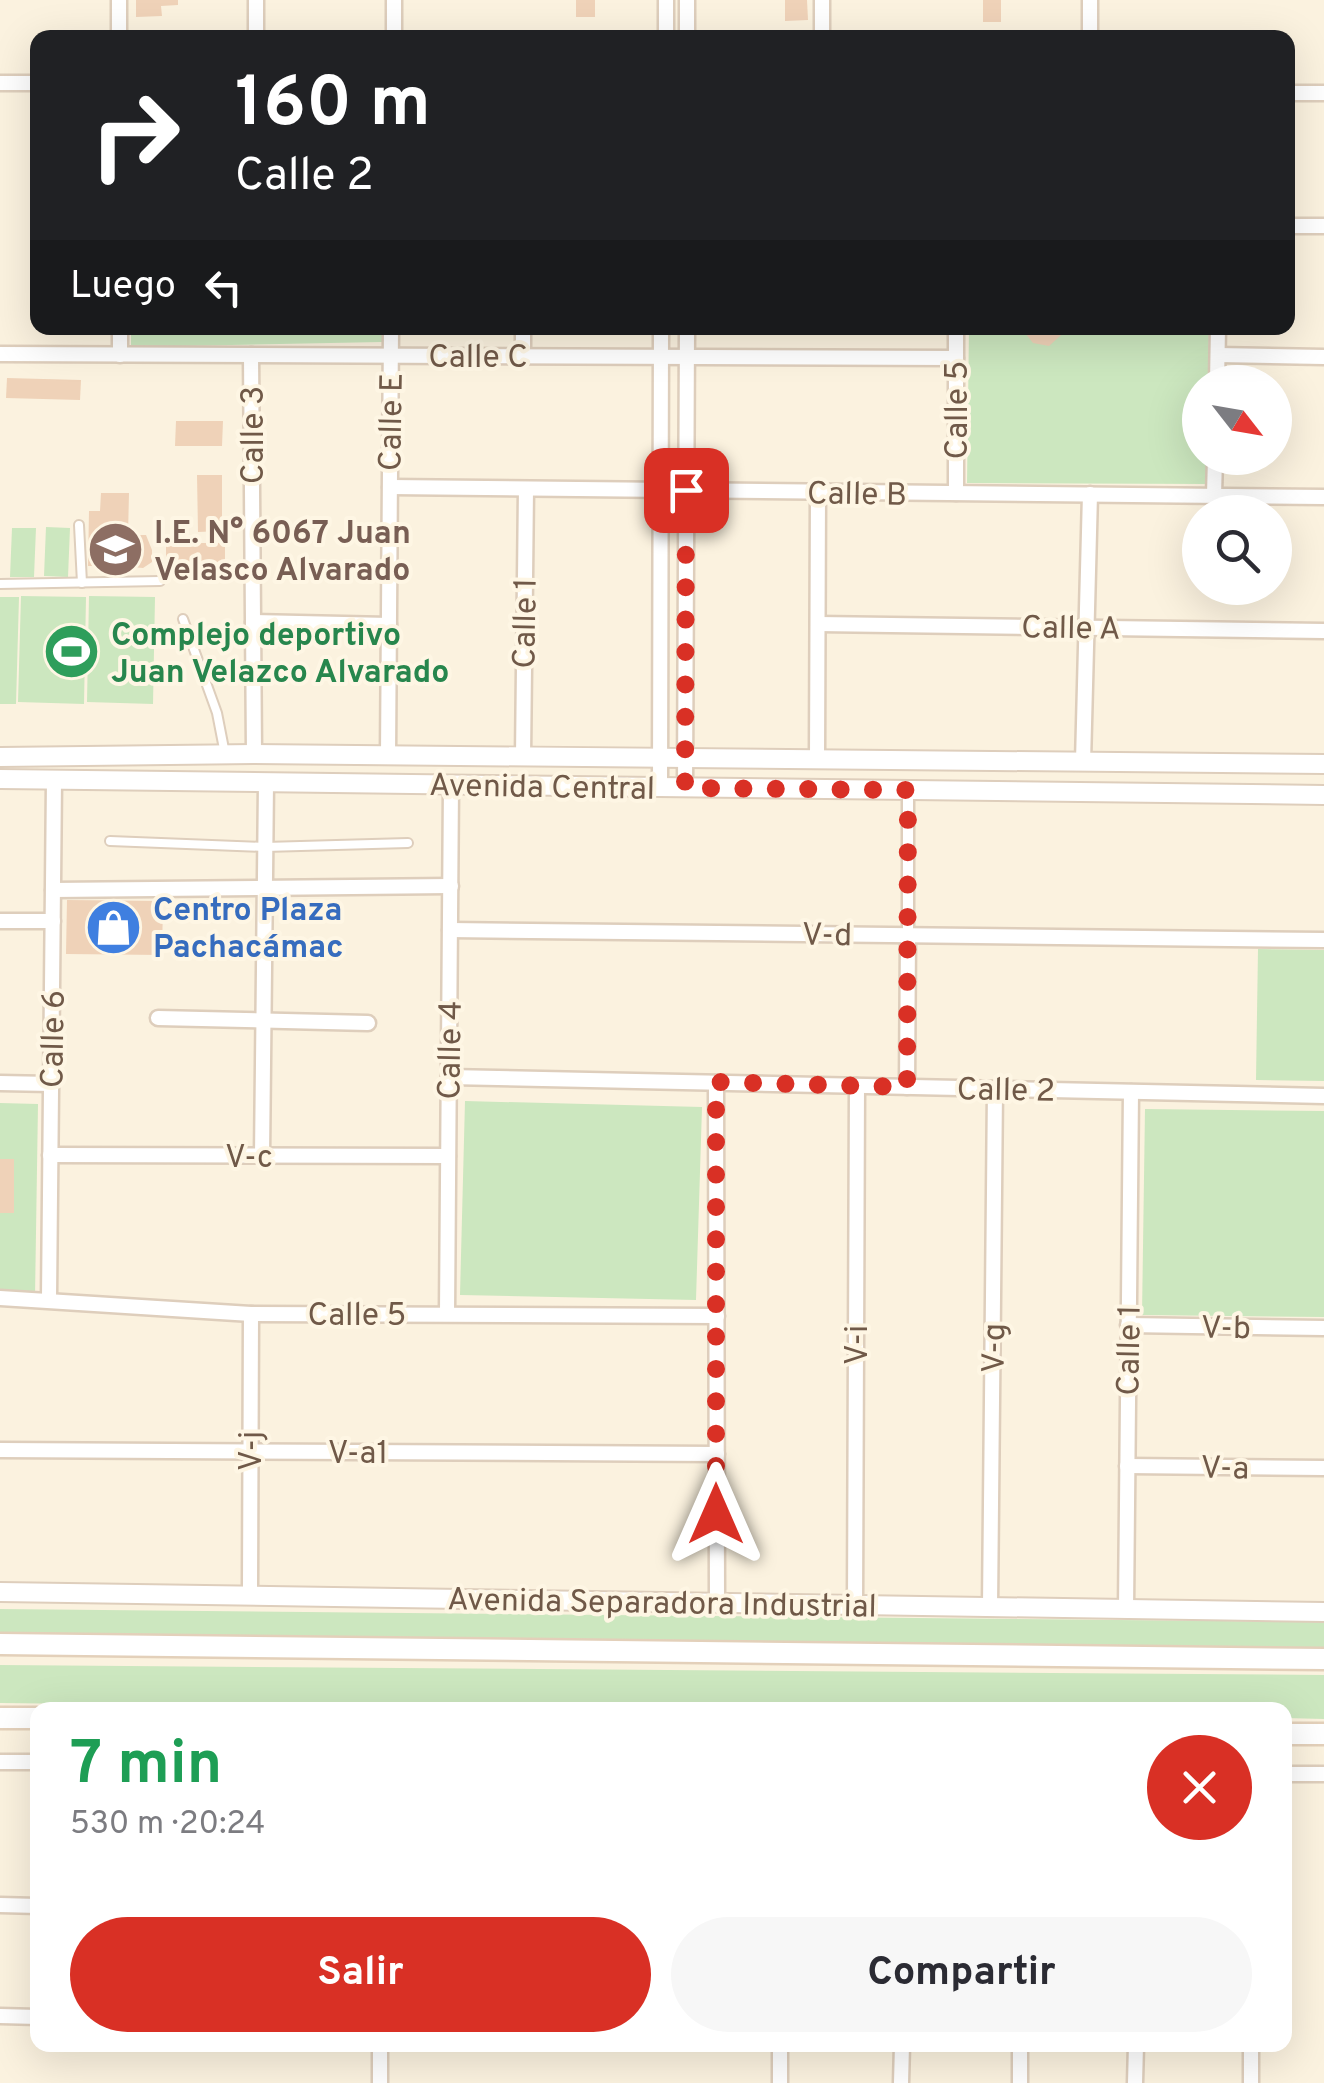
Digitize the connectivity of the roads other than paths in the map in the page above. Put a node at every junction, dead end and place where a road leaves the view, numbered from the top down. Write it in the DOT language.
graph roads {
  1 [pos="119,0"];
  2 [pos="256,0"];
  3 [pos="394,0"];
  4 [pos="666,0"];
  5 [pos="687,0"];
  6 [pos="822,0"];
  7 [pos="1090,0"];
  8 [pos="120,30"];
  9 [pos="256,30"];
  10 [pos="394,30"];
  11 [pos="666,30"];
  12 [pos="687,30"];
  13 [pos="822,30"];
  14 [pos="1090,30"];
  15 [pos="0,83"];
  16 [pos="30,83"];
  17 [pos="1295,93"];
  18 [pos="1324,94"];
  19 [pos="1295,226"];
  20 [pos="1324,226"];
  21 [pos="120,335"];
  22 [pos="391,335"];
  23 [pos="522,335"];
  24 [pos="661,335"];
  25 [pos="686,335"];
  26 [pos="956,335"];
  27 [pos="1218,335"];
  28 [pos="0,354"];
  29 [pos="120,355"];
  30 [pos="252,355"];
  31 [pos="1218,355"];
  32 [pos="391,356"];
  33 [pos="522,356"];
  34 [pos="660,357"];
  35 [pos="686,357"];
  36 [pos="956,358"];
  37 [pos="1324,358"];
  38 [pos="1218,365"];
  39 [pos="1215,475"];
  40 [pos="390,488"];
  41 [pos="526,489"];
  42 [pos="660,490"];
  43 [pos="686,490"];
  44 [pos="818,492"];
  45 [pos="956,493"];
  46 [pos="1090,494"];
  47 [pos="1214,495"];
  48 [pos="1292,496"];
  49 [pos="1324,496"];
  50 [pos="79,524"];
  51 [pos="160,581"];
  52 [pos="82,583"];
  53 [pos="0,584"];
  54 [pos="183,619"];
  55 [pos="253,622"];
  56 [pos="818,624"];
  57 [pos="389,625"];
  58 [pos="1087,628"];
  59 [pos="1324,631"];
  60 [pos="226,754"];
  61 [pos="254,754"];
  62 [pos="388,756"];
  63 [pos="0,757"];
  64 [pos="523,757"];
  65 [pos="661,760"];
  66 [pos="686,760"];
  67 [pos="818,760"];
  68 [pos="1083,762"];
  69 [pos="1324,764"];
  70 [pos="0,780"];
  71 [pos="54,780"];
  72 [pos="266,783"];
  73 [pos="452,785"];
  74 [pos="660,787"];
  75 [pos="685,788"];
  76 [pos="908,790"];
  77 [pos="1324,796"];
  78 [pos="110,841"];
  79 [pos="408,843"];
  80 [pos="266,847"];
  81 [pos="451,886"];
  82 [pos="265,888"];
  83 [pos="53,890"];
  84 [pos="0,920"];
  85 [pos="53,921"];
  86 [pos="450,930"];
  87 [pos="908,935"];
  88 [pos="1324,940"];
  89 [pos="158,1018"];
  90 [pos="264,1020"];
  91 [pos="368,1023"];
  92 [pos="449,1077"];
  93 [pos="716,1082"];
  94 [pos="0,1083"];
  95 [pos="51,1084"];
  96 [pos="857,1086"];
  97 [pos="907,1087"];
  98 [pos="995,1089"];
  99 [pos="1130,1092"];
  100 [pos="1324,1096"];
  101 [pos="50,1156"];
  102 [pos="262,1156"];
  103 [pos="448,1156"];
  104 [pos="0,1298"];
  105 [pos="49,1298"];
  106 [pos="251,1314"];
  107 [pos="446,1314"];
  108 [pos="716,1316"];
  109 [pos="1128,1325"];
  110 [pos="1324,1328"];
  111 [pos="0,1450"];
  112 [pos="250,1451"];
  113 [pos="716,1454"];
  114 [pos="1127,1466"];
  115 [pos="1324,1468"];
  116 [pos="250,1588"];
  117 [pos="0,1592"];
  118 [pos="716,1603"];
  119 [pos="855,1605"];
  120 [pos="990,1607"];
  121 [pos="1126,1609"];
  122 [pos="1324,1612"];
  123 [pos="0,1644"];
  124 [pos="1324,1659"];
  125 [pos="0,1718"];
  126 [pos="30,1718"];
  127 [pos="1292,1734"];
  128 [pos="1324,1734"];
  129 [pos="0,1762"];
  130 [pos="30,1762"];
  131 [pos="1292,1774"];
  132 [pos="1324,1774"];
  133 [pos="0,1906"];
  134 [pos="30,1906"];
  135 [pos="0,2016"];
  136 [pos="30,2016"];
  137 [pos="380,2052"];
  138 [pos="780,2052"];
  139 [pos="902,2052"];
  140 [pos="1020,2052"];
  141 [pos="1136,2052"];
  142 [pos="1251,2052"];
  143 [pos="380,2083"];
  144 [pos="780,2083"];
  145 [pos="901,2083"];
  146 [pos="1020,2083"];
  147 [pos="1135,2083"];
  148 [pos="1251,2083"];
  1 -- 8 [label="street"];
  2 -- 9 [label="street"];
  3 -- 10 [label="street"];
  4 -- 11 [label="street"];
  5 -- 12 [label="street"];
  6 -- 13 [label="street"];
  7 -- 14 [label="street"];
  15 -- 16 [label="street"];
  17 -- 18 [label="street"];
  19 -- 20 [label="street"];
  21 -- 29 [label="street"];
  22 -- 32 [label="street, Calle E"];
  23 -- 33 [label="street"];
  24 -- 34 [label="street"];
  25 -- 35 [label="street"];
  26 -- 36 [label="street, Calle 5"];
  27 -- 31 [label="street"];
  28 -- 29 [label="street, Calle C"];
  29 -- 30 [label="street, Calle C"];
  30 -- 32 [label="street, Calle C"];
  30 -- 55 [label="street, Calle 3"];
  31 -- 37 [label="street"];
  31 -- 38 [label="street"];
  32 -- 33 [label="street, Calle C"];
  32 -- 40 [label="street, Calle E"];
  33 -- 34 [label="street, Calle C"];
  34 -- 35 [label="street, Calle C"];
  34 -- 42 [label="street"];
  35 -- 36 [label="street, Calle C"];
  35 -- 43 [label="street"];
  36 -- 45 [label="street, Calle 5"];
  39 -- 47 [label="street"];
  40 -- 41 [label="street, Calle B"];
  40 -- 57 [label="street, Calle E"];
  41 -- 42 [label="street, Calle B"];
  41 -- 64 [label="street, Calle 1"];
  42 -- 43 [label="street, Calle B"];
  42 -- 65 [label="street"];
  43 -- 44 [label="street, Calle B"];
  43 -- 66 [label="street"];
  44 -- 45 [label="street, Calle B"];
  44 -- 56 [label="street"];
  45 -- 46 [label="street, Calle B"];
  46 -- 47 [label="street, Calle B"];
  46 -- 58 [label="street"];
  48 -- 49 [label="street, Calle B"];
  50 -- 52 [label="lane"];
  51 -- 52 [label="lane"];
  52 -- 53 [label="lane"];
  54 -- 60 [label="lane"];
  55 -- 57 [label="street"];
  55 -- 61 [label="street, Calle 3"];
  56 -- 58 [label="street, Calle A"];
  56 -- 67 [label="street"];
  57 -- 62 [label="street, Calle E"];
  58 -- 59 [label="street, Calle A"];
  58 -- 68 [label="street"];
  60 -- 61 [label="street, Avenida Central"];
  60 -- 63 [label="street, Avenida Central"];
  61 -- 62 [label="street, Avenida Central"];
  62 -- 64 [label="street, Avenida Central"];
  64 -- 65 [label="street, Avenida Central"];
  65 -- 66 [label="street, Avenida Central"];
  65 -- 74 [label="street"];
  66 -- 67 [label="street, Avenida Central"];
  66 -- 75 [label="street"];
  67 -- 68 [label="street, Avenida Central"];
  68 -- 69 [label="street, Avenida Central"];
  70 -- 71 [label="street, Avenida Central"];
  71 -- 72 [label="street, Avenida Central"];
  71 -- 83 [label="street, Calle 6"];
  72 -- 73 [label="street, Avenida Central"];
  72 -- 80 [label="street"];
  73 -- 74 [label="street, Avenida Central"];
  73 -- 81 [label="street, Calle 4"];
  74 -- 75 [label="street, Avenida Central"];
  75 -- 76 [label="street, Avenida Central"];
  76 -- 77 [label="street, Avenida Central"];
  76 -- 87 [label="street"];
  78 -- 80 [label="lane"];
  79 -- 80 [label="lane"];
  80 -- 82 [label="street"];
  81 -- 82 [label="street"];
  81 -- 86 [label="street, Calle 4"];
  82 -- 83 [label="street"];
  82 -- 90 [label="street"];
  83 -- 85 [label="street, Calle 6"];
  84 -- 85 [label="street"];
  85 -- 95 [label="street, Calle 6"];
  86 -- 87 [label="street, V-d"];
  86 -- 92 [label="street, Calle 4"];
  87 -- 88 [label="street, V-d"];
  87 -- 97 [label="street"];
  89 -- 90 [label="street"];
  90 -- 91 [label="street"];
  90 -- 102 [label="street"];
  92 -- 93 [label="street, Calle 2"];
  92 -- 103 [label="street, Calle 4"];
  93 -- 96 [label="street, Calle 2"];
  93 -- 108 [label="street"];
  94 -- 95 [label="street"];
  95 -- 101 [label="street, Calle 6"];
  96 -- 97 [label="street, Calle 2"];
  96 -- 119 [label="street, V-i"];
  97 -- 98 [label="street, Calle 2"];
  98 -- 99 [label="street, Calle 2"];
  98 -- 120 [label="street, V-g"];
  99 -- 100 [label="street, Calle 2"];
  99 -- 109 [label="street, Calle 1"];
  101 -- 102 [label="street, V-c"];
  101 -- 105 [label="street, Calle 6"];
  102 -- 103 [label="street, V-c"];
  103 -- 107 [label="street, Calle 4"];
  104 -- 105 [label="street, Calle 5"];
  105 -- 106 [label="street, Calle 5"];
  106 -- 107 [label="street, Calle 5"];
  106 -- 112 [label="street, V-j"];
  107 -- 108 [label="street, Calle 5"];
  108 -- 113 [label="street"];
  109 -- 110 [label="street, V-b"];
  109 -- 114 [label="street, Calle 1"];
  111 -- 112 [label="street, V-a1"];
  112 -- 113 [label="street, V-a1"];
  112 -- 116 [label="street, V-j"];
  113 -- 118 [label="street"];
  114 -- 115 [label="street, V-a"];
  114 -- 121 [label="street, Calle 1"];
  117 -- 118 [label="street, Avenida Separadora Industrial"];
  118 -- 119 [label="street, Avenida Separadora Industrial"];
  119 -- 120 [label="street, Avenida Separadora Industrial"];
  120 -- 121 [label="street, Avenida Separadora Industrial"];
  121 -- 122 [label="street, Avenida Separadora Industrial"];
  123 -- 124 [label="main road, Avenida Separadora Industrial"];
  125 -- 126 [label="main road"];
  127 -- 128 [label="main road"];
  129 -- 130 [label="street"];
  131 -- 132 [label="street"];
  133 -- 134 [label="street"];
  135 -- 136 [label="street"];
  137 -- 143 [label="street"];
  138 -- 144 [label="street"];
  139 -- 145 [label="street"];
  140 -- 146 [label="street"];
  141 -- 147 [label="street"];
  142 -- 148 [label="street"];
}
